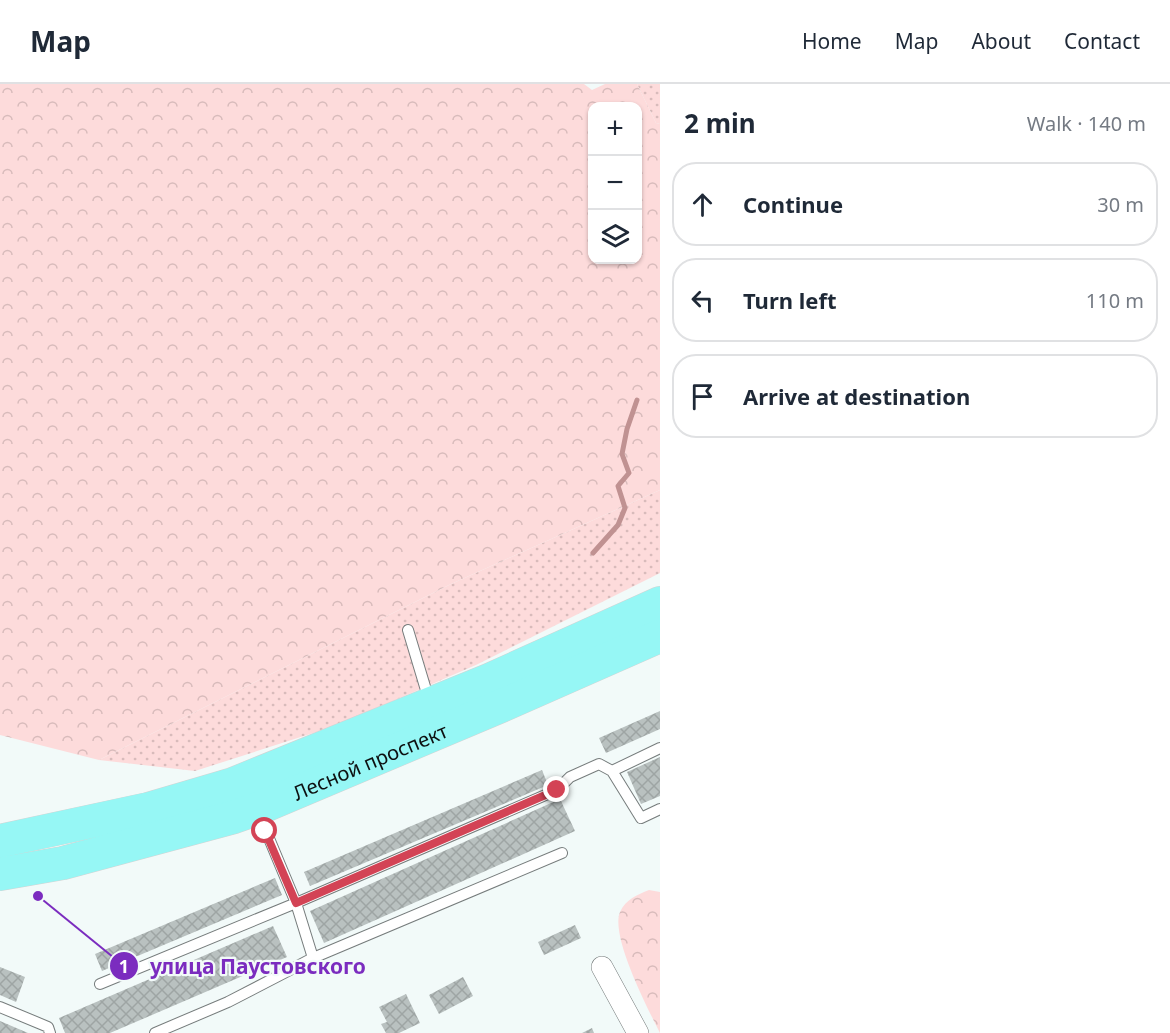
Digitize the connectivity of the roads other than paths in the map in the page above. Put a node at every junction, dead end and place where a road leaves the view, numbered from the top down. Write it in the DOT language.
graph roads {
  1 [pos="660,603"];
  2 [pos="408,630"];
  3 [pos="660,636"];
  4 [pos="495,693"];
  5 [pos="435,717"];
  6 [pos="660,748"];
  7 [pos="612,771"];
  8 [pos="257,809"];
  9 [pos="660,809"];
  10 [pos="0,841"];
  11 [pos="562,853"];
  12 [pos="0,874"];
  13 [pos="296,903"];
  14 [pos="313,958"];
  15 [pos="602,967"];
  16 [pos="100,984"];
  17 [pos="0,1007"];
  18 [pos="50,1033"];
  19 [pos="155,1033"];
  20 [pos="638,1033"];
  1 -- 4 [label="main road, Лесной проспект"];
  2 -- 5 [label="lane"];
  3 -- 4 [label="main road, Лесной проспект"];
  4 -- 5 [label="main road, Лесной проспект"];
  5 -- 8 [label="main road, Лесной проспект"];
  5 -- 10 [label="main road, Лесной проспект"];
  6 -- 7 [label="lane"];
  7 -- 9 [label="lane"];
  7 -- 13 [label="lane"];
  8 -- 12 [label="main road, Лесной проспект"];
  8 -- 13 [label="lane"];
  11 -- 14 [label="lane"];
  13 -- 14 [label="lane"];
  13 -- 16 [label="lane"];
  14 -- 19 [label="lane"];
  15 -- 20 [label="street"];
  17 -- 18 [label="lane"];
}
